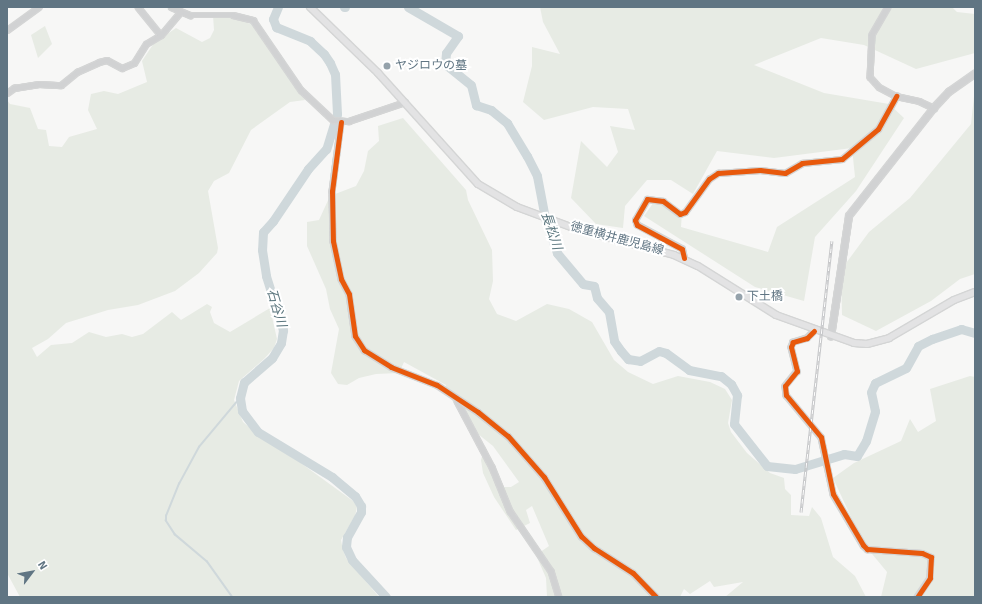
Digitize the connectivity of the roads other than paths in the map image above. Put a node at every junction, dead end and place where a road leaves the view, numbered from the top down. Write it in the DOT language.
graph roads {
  1 [pos="39,7"];
  2 [pos="138,7"];
  3 [pos="171,7"];
  4 [pos="888,7"];
  5 [pos="315,9"];
  6 [pos="180,12"];
  7 [pos="7,30"];
  8 [pos="161,34"];
  9 [pos="975,74"];
  10 [pos="7,93"];
  11 [pos="896,96"];
  12 [pos="405,102"];
  13 [pos="934,108"];
  14 [pos="341,122"];
  15 [pos="684,258"];
  16 [pos="975,292"];
  17 [pos="814,331"];
  18 [pos="831,336"];
  19 [pos="456,399"];
  20 [pos="559,597"];
  21 [pos="656,597"];
  22 [pos="917,597"];
  1 -- 7 [label="street"];
  2 -- 8 [label="street"];
  3 -- 6 [label="street"];
  4 -- 11 [label="street"];
  5 -- 12 [label="main road, 徳重横井鹿児島線"];
  6 -- 8 [label="street"];
  6 -- 14 [label="street"];
  8 -- 10 [label="street"];
  9 -- 13 [label="street"];
  11 -- 13 [label="street"];
  11 -- 15 [label="street"];
  12 -- 14 [label="street"];
  12 -- 15 [label="main road, 徳重横井鹿児島線"];
  13 -- 18 [label="street"];
  14 -- 19 [label="street"];
  15 -- 17 [label="main road, 徳重横井鹿児島線"];
  16 -- 18 [label="main road, 徳重横井鹿児島線"];
  17 -- 18 [label="main road, 徳重横井鹿児島線"];
  17 -- 22 [label="street"];
  19 -- 20 [label="street"];
  19 -- 21 [label="street"];
}
